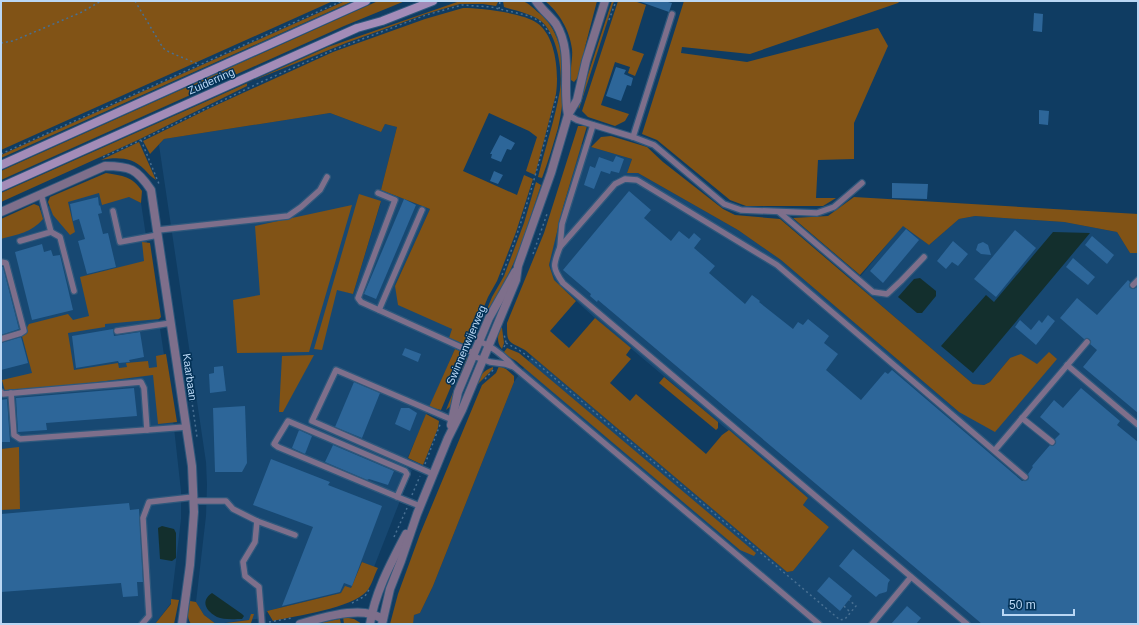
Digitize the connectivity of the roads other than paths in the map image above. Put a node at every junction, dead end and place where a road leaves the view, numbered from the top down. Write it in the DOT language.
graph roads {
  1 [pos="366,1"];
  2 [pos="432,1"];
  3 [pos="605,1"];
  4 [pos="535,2"];
  5 [pos="672,14"];
  6 [pos="568,115"];
  7 [pos="593,125"];
  8 [pos="633,137"];
  9 [pos="1,165"];
  10 [pos="327,177"];
  11 [pos="862,183"];
  12 [pos="1,187"];
  13 [pos="378,193"];
  14 [pos="41,194"];
  15 [pos="422,210"];
  16 [pos="113,211"];
  17 [pos="1,212"];
  18 [pos="779,212"];
  19 [pos="51,232"];
  20 [pos="158,232"];
  21 [pos="20,241"];
  22 [pos="560,248"];
  23 [pos="924,257"];
  24 [pos="1,262"];
  25 [pos="518,266"];
  26 [pos="1138,280"];
  27 [pos="1133,285"];
  28 [pos="74,291"];
  29 [pos="379,310"];
  30 [pos="171,323"];
  31 [pos="117,331"];
  32 [pos="1,339"];
  33 [pos="479,341"];
  34 [pos="1087,342"];
  35 [pos="489,345"];
  36 [pos="474,355"];
  37 [pos="483,360"];
  38 [pos="1067,365"];
  39 [pos="514,367"];
  40 [pos="1,392"];
  41 [pos="11,393"];
  42 [pos="1022,418"];
  43 [pos="454,421"];
  44 [pos="1138,425"];
  45 [pos="186,427"];
  46 [pos="148,430"];
  47 [pos="1052,442"];
  48 [pos="994,450"];
  49 [pos="433,474"];
  50 [pos="1025,477"];
  51 [pos="398,497"];
  52 [pos="193,499"];
  53 [pos="418,510"];
  54 [pos="257,521"];
  55 [pos="295,535"];
  56 [pos="911,577"];
  57 [pos="371,614"];
  58 [pos="382,621"];
  59 [pos="142,624"];
  60 [pos="182,624"];
  61 [pos="262,624"];
  62 [pos="300,624"];
  63 [pos="370,624"];
  64 [pos="820,624"];
  65 [pos="872,624"];
  66 [pos="967,624"];
  1 -- 9 [label="main road, Zuiderring"];
  2 -- 12 [label="main road, Zuiderring"];
  3 -- 6 [label="street, Swinnenwijerweg"];
  4 -- 6 [label="street, Swinnenwijerweg"];
  5 -- 8 [label="lane"];
  6 -- 7 [label="lane"];
  6 -- 25 [label="street, Swinnenwijerweg"];
  7 -- 8 [label="lane"];
  7 -- 22 [label="lane"];
  8 -- 18 [label="lane"];
  10 -- 20 [label="lane"];
  11 -- 18 [label="lane"];
  13 -- 29 [label="lane"];
  14 -- 17 [label="street"];
  14 -- 19 [label="lane"];
  14 -- 20 [label="street, Kaarbaan"];
  15 -- 29 [label="lane"];
  16 -- 20 [label="lane"];
  18 -- 23 [label="lane"];
  19 -- 21 [label="lane"];
  19 -- 28 [label="lane"];
  20 -- 30 [label="street, Kaarbaan"];
  22 -- 48 [label="lane"];
  22 -- 56 [label="lane"];
  24 -- 32 [label="lane"];
  25 -- 33 [label="street, Swinnenwijerweg"];
  25 -- 35 [label="street, Swinnenwijerweg"];
  26 -- 27 [label="lane"];
  29 -- 36 [label="lane"];
  30 -- 31 [label="lane"];
  30 -- 45 [label="street, Kaarbaan"];
  33 -- 35 [label="lane"];
  33 -- 36 [label="street, Swinnenwijerweg"];
  34 -- 38 [label="lane"];
  35 -- 37 [label="street, Swinnenwijerweg"];
  35 -- 39 [label="lane"];
  36 -- 37 [label="lane"];
  36 -- 43 [label="street, Swinnenwijerweg"];
  37 -- 39 [label="lane"];
  37 -- 43 [label="street, Swinnenwijerweg"];
  38 -- 42 [label="lane"];
  38 -- 44 [label="lane"];
  39 -- 64 [label="lane"];
  40 -- 41 [label="lane"];
  41 -- 46 [label="lane"];
  41 -- 46 [label="lane"];
  42 -- 47 [label="lane"];
  42 -- 48 [label="lane"];
  43 -- 49 [label="street, Swinnenwijerweg"];
  43 -- 49 [label="lane"];
  45 -- 46 [label="lane"];
  45 -- 52 [label="street, Kaarbaan"];
  48 -- 50 [label="lane"];
  49 -- 53 [label="street, Swinnenwijerweg"];
  51 -- 51 [label="lane"];
  51 -- 53 [label="lane"];
  52 -- 54 [label="lane"];
  52 -- 59 [label="lane"];
  52 -- 60 [label="street, Kaarbaan"];
  53 -- 57 [label="street, Swinnenwijerweg"];
  53 -- 58 [label="street, Swinnenwijerweg"];
  54 -- 55 [label="lane"];
  54 -- 61 [label="lane"];
  56 -- 65 [label="lane"];
  56 -- 66 [label="lane"];
  57 -- 58 [label="street"];
  57 -- 62 [label="street"];
  57 -- 63 [label="street, Swinnenwijerweg"];
}
